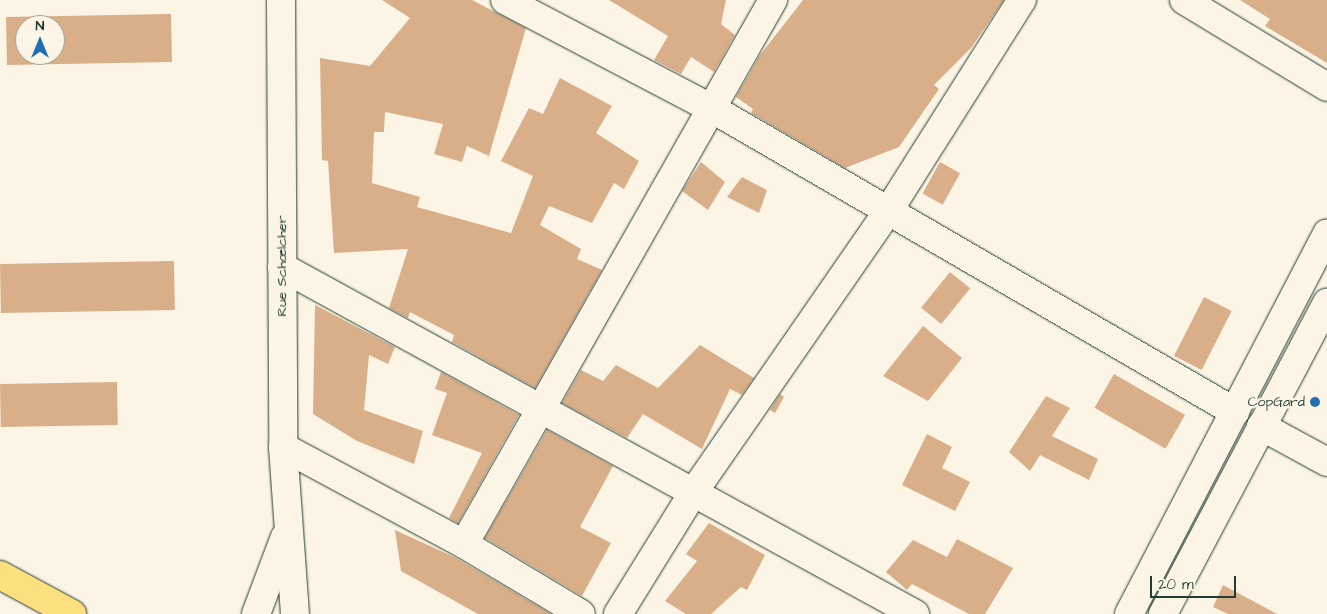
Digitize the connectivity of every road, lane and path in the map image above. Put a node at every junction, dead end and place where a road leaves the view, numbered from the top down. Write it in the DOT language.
graph roads {
  1 [pos="281,0"];
  2 [pos="506,0"];
  3 [pos="773,0"];
  4 [pos="1022,0"];
  5 [pos="1184,0"];
  6 [pos="1327,87"];
  7 [pos="711,108"];
  8 [pos="888,210"];
  9 [pos="1327,234"];
  10 [pos="282,267"];
  11 [pos="1327,303"];
  12 [pos="542,407"];
  13 [pos="1235,412"];
  14 [pos="1261,426"];
  15 [pos="283,447"];
  16 [pos="1327,462"];
  17 [pos="695,490"];
  18 [pos="286,533"];
  19 [pos="464,544"];
  20 [pos="0,575"];
  21 [pos="72,614"];
  22 [pos="256,614"];
  23 [pos="295,614"];
  24 [pos="581,614"];
  25 [pos="618,614"];
  26 [pos="914,614"];
  27 [pos="1129,614"];
  28 [pos="1163,614"];
  1 -- 10 [label="street, Rue Schœlcher"];
  2 -- 7 [label="street"];
  3 -- 7 [label="street"];
  4 -- 8 [label="street"];
  5 -- 6 [label="street"];
  7 -- 8 [label="street"];
  7 -- 12 [label="street"];
  8 -- 13 [label="street"];
  8 -- 17 [label="street"];
  9 -- 13 [label="street"];
  10 -- 12 [label="street"];
  10 -- 15 [label="street, Rue Schœlcher"];
  11 -- 14 [label="street"];
  12 -- 17 [label="street"];
  12 -- 19 [label="street"];
  13 -- 27 [label="street"];
  14 -- 16 [label="street"];
  14 -- 28 [label="street"];
  15 -- 18 [label="street, Rue Schœlcher"];
  15 -- 19 [label="street"];
  17 -- 25 [label="street"];
  17 -- 26 [label="street"];
  18 -- 22 [label="street, Rue Schœlcher"];
  18 -- 23 [label="street, Rue Schœlcher"];
  19 -- 24 [label="street"];
  20 -- 21 [label="main road"];
}
